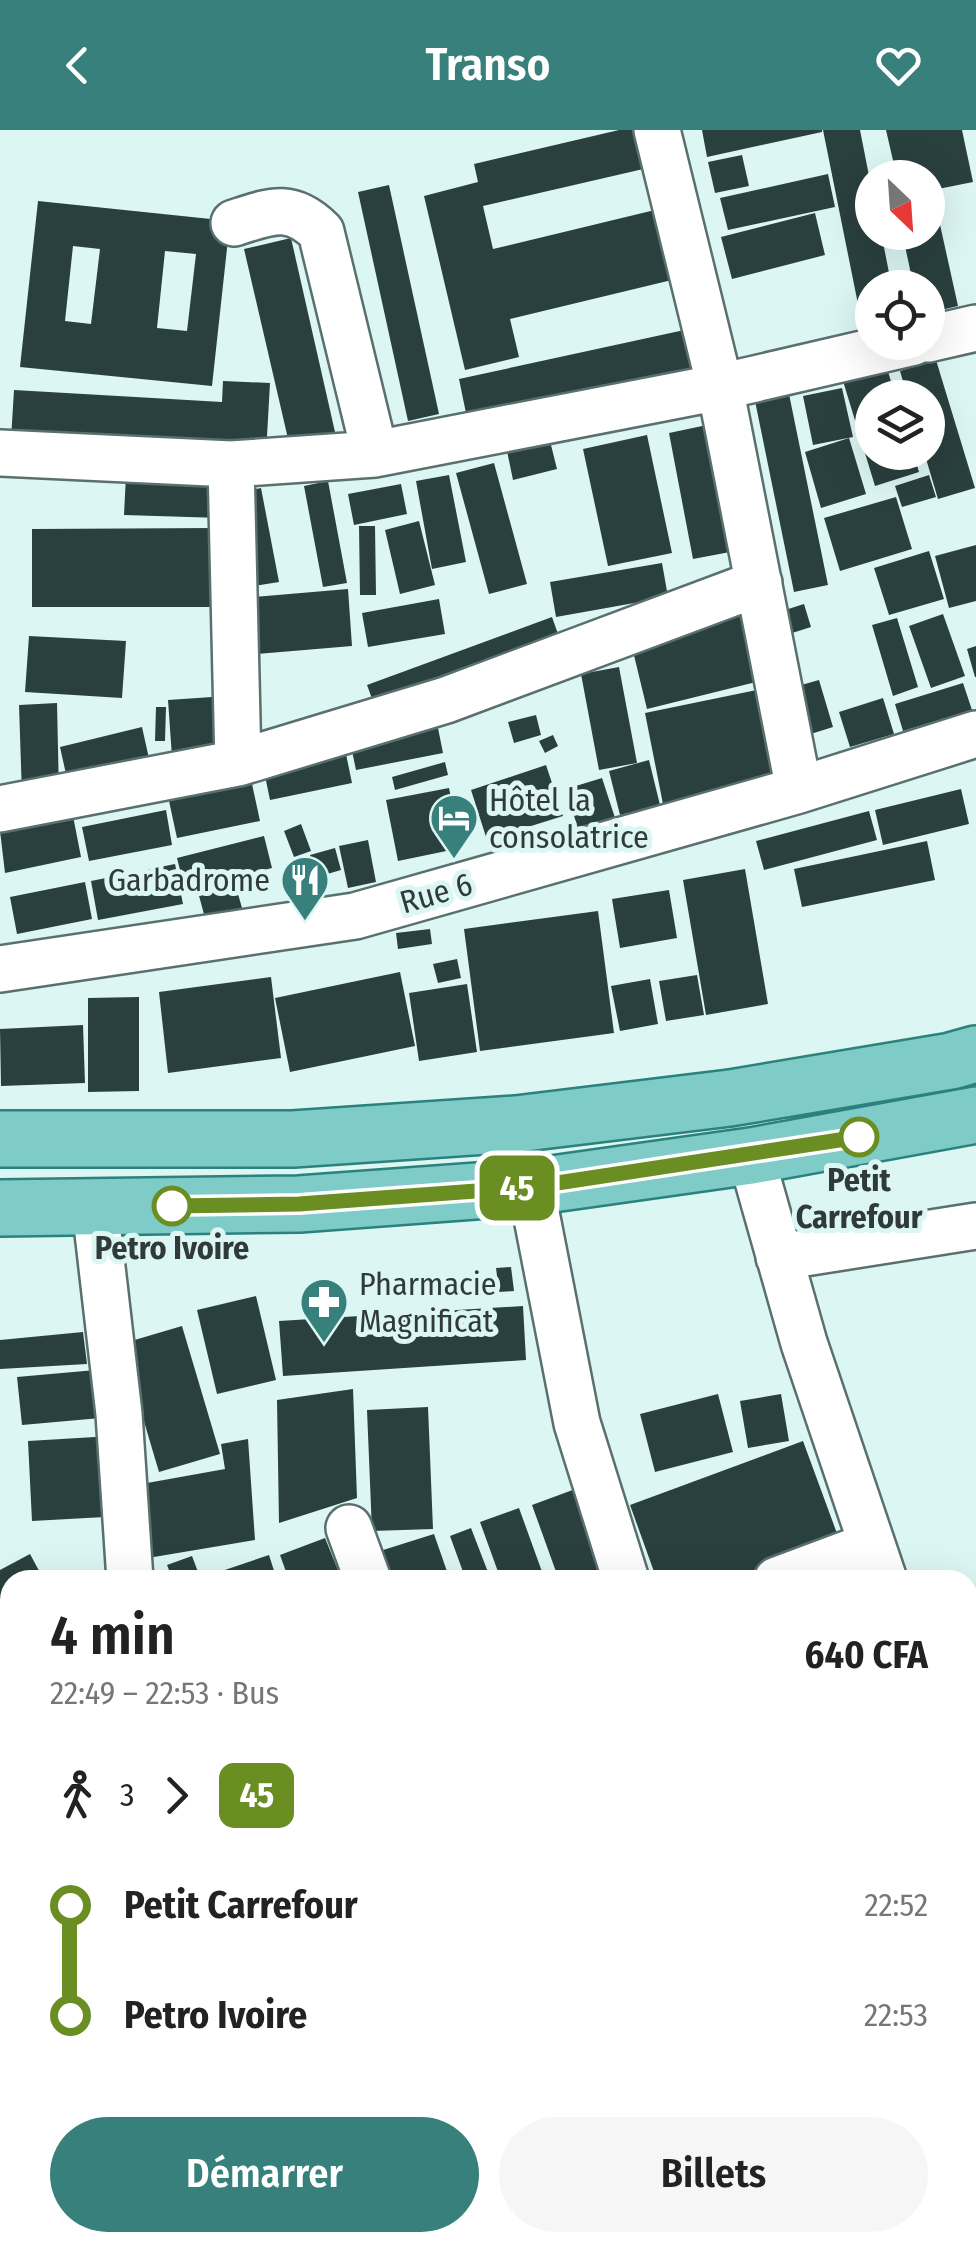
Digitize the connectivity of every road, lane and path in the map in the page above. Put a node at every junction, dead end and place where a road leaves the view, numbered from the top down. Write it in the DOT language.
graph roads {
  1 [pos="657,130"];
  2 [pos="234,223"];
  3 [pos="976,328"];
  4 [pos="945,336"];
  5 [pos="855,356"];
  6 [pos="720,387"];
  7 [pos="0,452"];
  8 [pos="375,454"];
  9 [pos="231,464"];
  10 [pos="759,582"];
  11 [pos="976,734"];
  12 [pos="238,763"];
  13 [pos="800,790"];
  14 [pos="0,809"];
  15 [pos="0,969"];
  16 [pos="976,1054"];
  17 [pos="976,1115"];
  18 [pos="0,1139"];
  19 [pos="751,1156"];
  20 [pos="531,1187"];
  21 [pos="94,1207"];
  22 [pos="0,1208"];
  23 [pos="976,1226"];
  24 [pos="779,1257"];
  25 [pos="348,1528"];
  26 [pos="878,1562"];
  27 [pos="129,1570"];
  28 [pos="364,1570"];
  29 [pos="623,1570"];
  30 [pos="833,1570"];
  1 -- 6 [label="street"];
  2 -- 8 [label="street"];
  3 -- 4 [label="street"];
  5 -- 6 [label="street"];
  6 -- 8 [label="street"];
  6 -- 10 [label="street"];
  7 -- 9 [label="street"];
  8 -- 9 [label="street"];
  9 -- 12 [label="street"];
  10 -- 12 [label="street"];
  10 -- 13 [label="street"];
  11 -- 13 [label="street, Rue 6"];
  12 -- 14 [label="street"];
  13 -- 15 [label="street, Rue 6"];
  16 -- 18 [label="main road"];
  17 -- 19 [label="main road"];
  19 -- 20 [label="main road"];
  19 -- 24 [label="street"];
  20 -- 21 [label="main road"];
  20 -- 29 [label="street"];
  21 -- 22 [label="main road"];
  21 -- 27 [label="street"];
  23 -- 24 [label="street"];
  24 -- 26 [label="street"];
  25 -- 28 [label="street"];
  26 -- 30 [label="street"];
}
